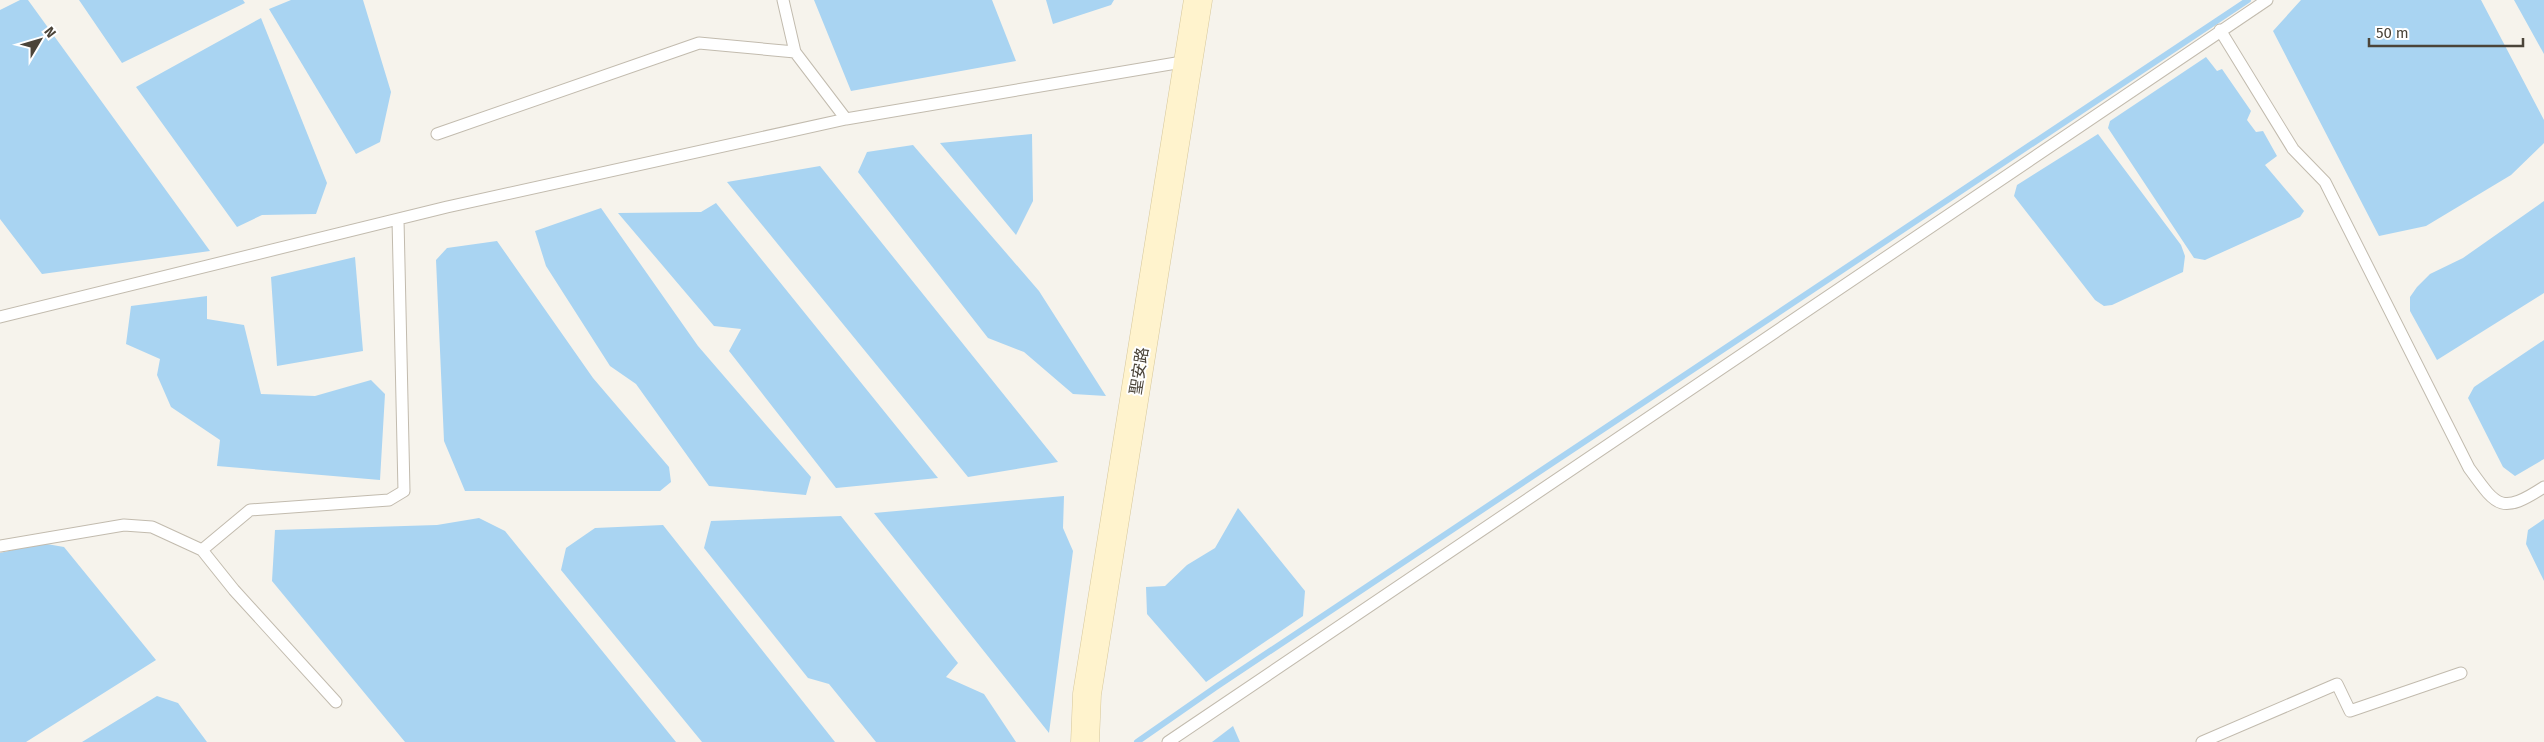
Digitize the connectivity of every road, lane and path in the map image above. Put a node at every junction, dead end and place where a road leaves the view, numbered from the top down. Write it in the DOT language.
graph roads {
  1 [pos="783,0"];
  2 [pos="1198,0"];
  3 [pos="2267,0"];
  4 [pos="2220,30"];
  5 [pos="795,52"];
  6 [pos="1190,61"];
  7 [pos="846,119"];
  8 [pos="437,134"];
  9 [pos="398,219"];
  10 [pos="0,317"];
  11 [pos="2544,487"];
  12 [pos="0,546"];
  13 [pos="202,550"];
  14 [pos="2461,674"];
  15 [pos="336,702"];
  16 [pos="1085,742"];
  17 [pos="1168,742"];
  18 [pos="2202,742"];
  1 -- 5 [label="lane"];
  2 -- 6 [label="street, 聖安路"];
  3 -- 4 [label="lane"];
  4 -- 11 [label="lane"];
  4 -- 17 [label="lane"];
  5 -- 7 [label="lane"];
  5 -- 8 [label="lane"];
  6 -- 7 [label="lane"];
  6 -- 16 [label="street, 聖安路"];
  7 -- 9 [label="lane"];
  9 -- 10 [label="lane"];
  9 -- 13 [label="lane"];
  12 -- 13 [label="lane"];
  13 -- 15 [label="lane"];
  14 -- 18 [label="lane"];
}
